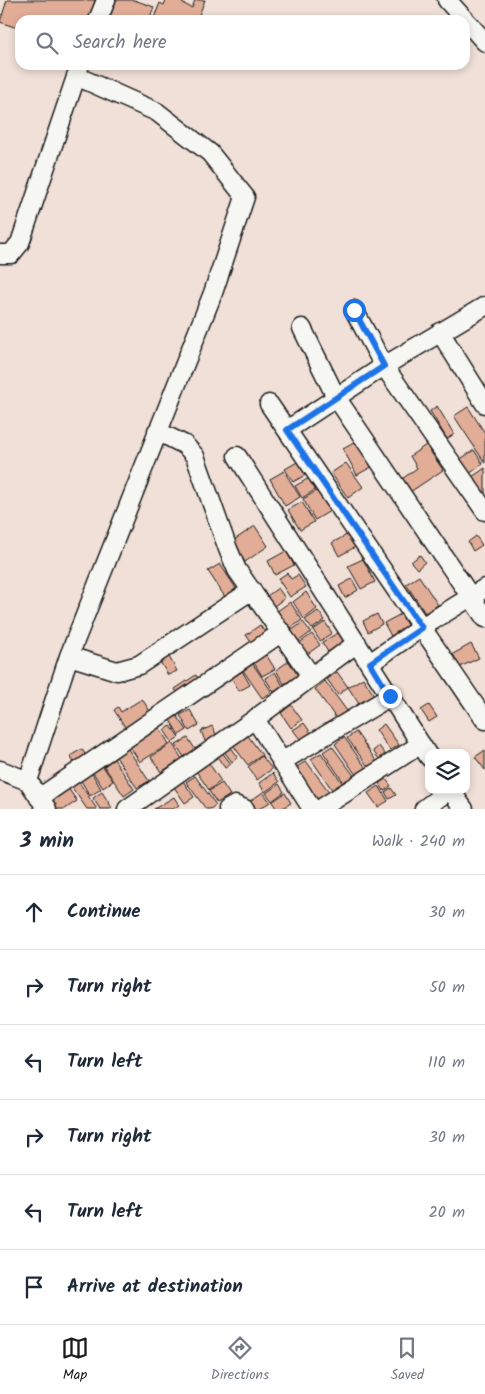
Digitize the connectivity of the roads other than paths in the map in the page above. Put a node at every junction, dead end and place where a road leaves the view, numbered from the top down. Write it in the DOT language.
graph roads {
  1 [pos="106,0"];
  2 [pos="447,0"];
  3 [pos="100,15"];
  4 [pos="461,15"];
  5 [pos="470,25"];
  6 [pos="485,42"];
  7 [pos="78,71"];
  8 [pos="0,254"];
  9 [pos="485,306"];
  10 [pos="354,310"];
  11 [pos="302,328"];
  12 [pos="440,332"];
  13 [pos="384,366"];
  14 [pos="336,397"];
  15 [pos="269,404"];
  16 [pos="485,404"];
  17 [pos="157,430"];
  18 [pos="287,430"];
  19 [pos="238,456"];
  20 [pos="485,511"];
  21 [pos="252,590"];
  22 [pos="478,593"];
  23 [pos="485,618"];
  24 [pos="422,628"];
  25 [pos="282,632"];
  26 [pos="357,643"];
  27 [pos="69,656"];
  28 [pos="370,663"];
  29 [pos="312,677"];
  30 [pos="390,696"];
  31 [pos="255,720"];
  32 [pos="485,720"];
  33 [pos="425,750"];
  34 [pos="281,762"];
  35 [pos="0,770"];
  36 [pos="28,781"];
  37 [pos="444,794"];
  38 [pos="452,794"];
  39 [pos="43,804"];
  40 [pos="126,809"];
  41 [pos="228,809"];
  42 [pos="245,809"];
  43 [pos="312,809"];
  44 [pos="320,809"];
  45 [pos="424,809"];
  46 [pos="464,809"];
  1 -- 3 [label="street"];
  2 -- 4 [label="street"];
  5 -- 6 [label="street"];
  7 -- 8 [label="street"];
  7 -- 17 [label="street"];
  9 -- 12 [label="street"];
  10 -- 13 [label="street"];
  11 -- 14 [label="street"];
  12 -- 13 [label="street"];
  12 -- 16 [label="street"];
  13 -- 14 [label="street"];
  13 -- 20 [label="street"];
  14 -- 18 [label="street"];
  14 -- 22 [label="street"];
  15 -- 18 [label="street"];
  17 -- 21 [label="street"];
  17 -- 27 [label="street"];
  18 -- 24 [label="street"];
  19 -- 26 [label="street"];
  21 -- 25 [label="street"];
  21 -- 27 [label="street"];
  22 -- 23 [label="street"];
  22 -- 24 [label="street"];
  24 -- 28 [label="street"];
  24 -- 32 [label="street"];
  25 -- 29 [label="street"];
  25 -- 39 [label="street"];
  26 -- 28 [label="street"];
  26 -- 29 [label="street"];
  27 -- 36 [label="street"];
  28 -- 30 [label="street"];
  29 -- 31 [label="street"];
  30 -- 33 [label="street"];
  30 -- 34 [label="street"];
  31 -- 34 [label="street"];
  31 -- 40 [label="street"];
  33 -- 44 [label="street"];
  34 -- 43 [label="street"];
  35 -- 36 [label="street"];
  36 -- 39 [label="street"];
  37 -- 45 [label="street"];
  38 -- 46 [label="street"];
  41 -- 42 [label="street"];
}
